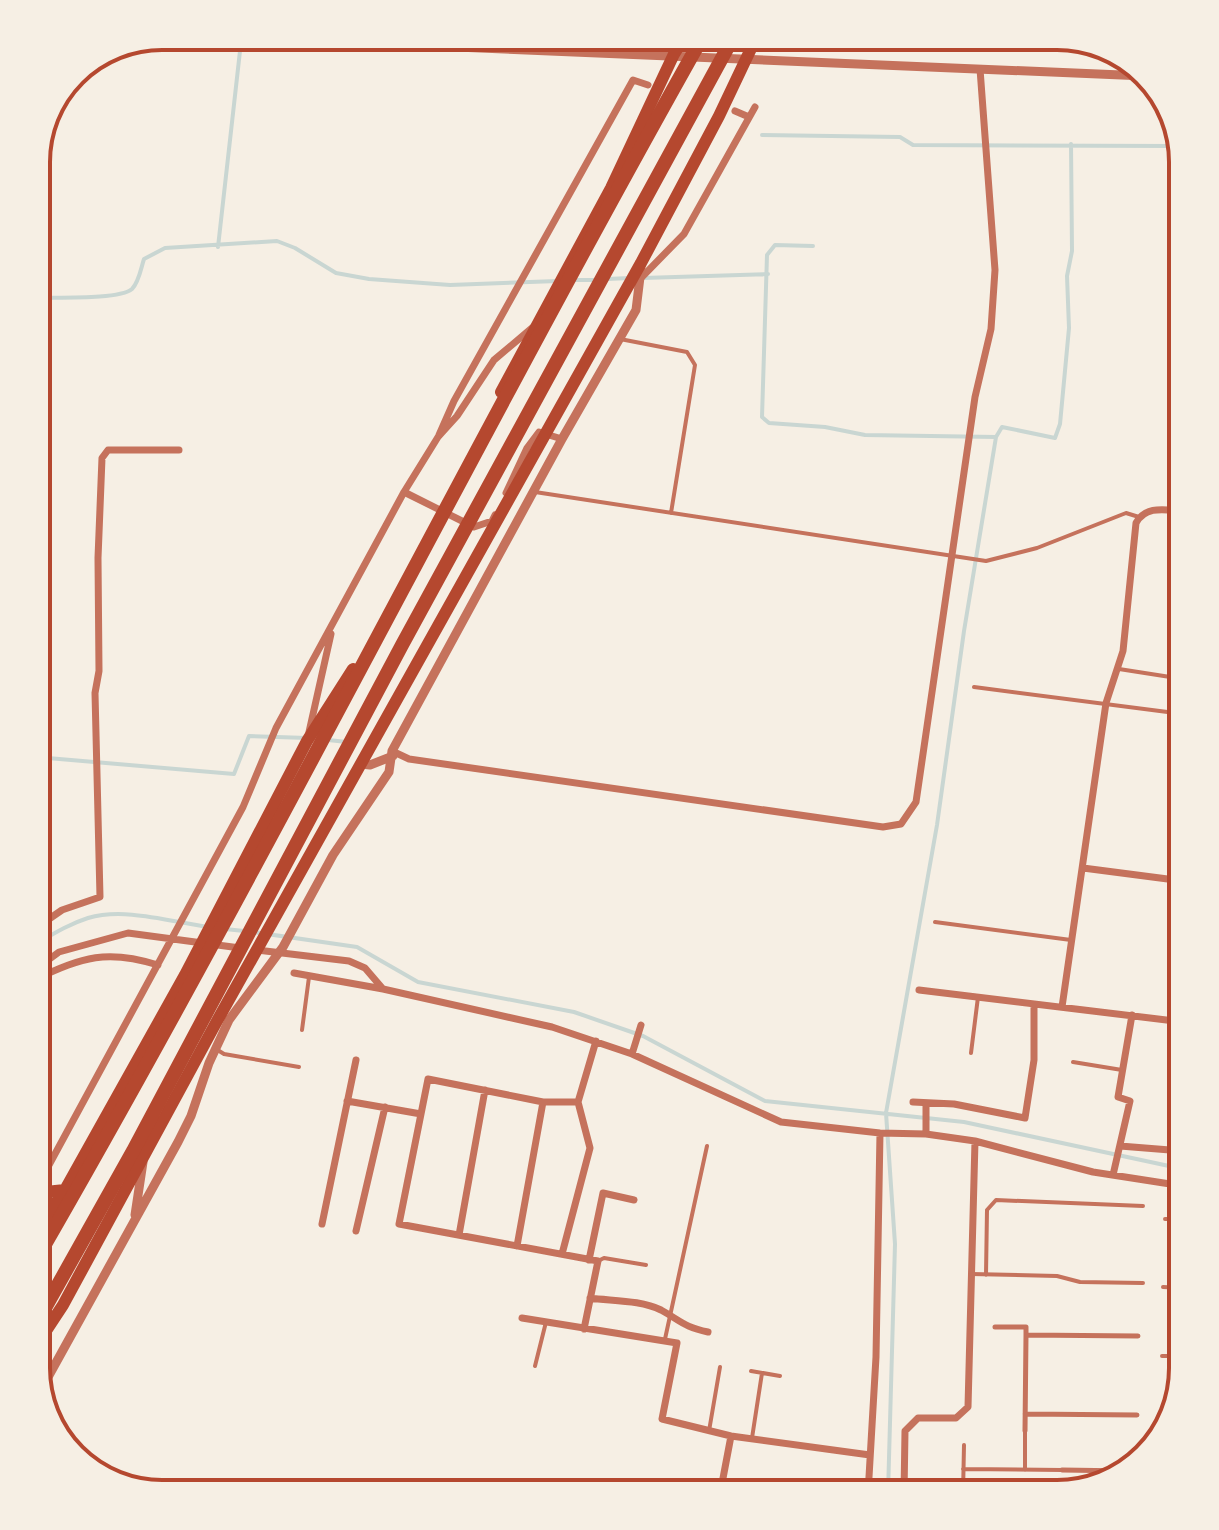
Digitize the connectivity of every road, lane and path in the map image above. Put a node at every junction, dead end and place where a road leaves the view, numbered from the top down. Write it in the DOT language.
graph roads {
  1 [pos="567,50"];
  2 [pos="676,50"];
  3 [pos="695,50"];
  4 [pos="726,50"];
  5 [pos="749,50"];
  6 [pos="674,54"];
  7 [pos="744,58"];
  8 [pos="980,69"];
  9 [pos="1127,75"];
  10 [pos="648,85"];
  11 [pos="755,107"];
  12 [pos="735,111"];
  13 [pos="749,117"];
  14 [pos="639,271"];
  15 [pos="535,325"];
  16 [pos="619,339"];
  17 [pos="546,434"];
  18 [pos="438,437"];
  19 [pos="562,439"];
  20 [pos="179,450"];
  21 [pos="533,491"];
  22 [pos="404,492"];
  23 [pos="439,510"];
  24 [pos="1169,511"];
  25 [pos="671,513"];
  26 [pos="1139,517"];
  27 [pos="952,556"];
  28 [pos="333,625"];
  29 [pos="1116,669"];
  30 [pos="1169,677"];
  31 [pos="974,687"];
  32 [pos="1106,703"];
  33 [pos="1169,712"];
  34 [pos="307,741"];
  35 [pos="392,753"];
  36 [pos="361,764"];
  37 [pos="1083,868"];
  38 [pos="1169,879"];
  39 [pos="50,918"];
  40 [pos="935,922"];
  41 [pos="204,939"];
  42 [pos="1072,940"];
  43 [pos="259,946"];
  44 [pos="50,959"];
  45 [pos="158,965"];
  46 [pos="50,973"];
  47 [pos="294,973"];
  48 [pos="309,975"];
  49 [pos="383,989"];
  50 [pos="919,990"];
  51 [pos="978,997"];
  52 [pos="1034,1004"];
  53 [pos="1062,1007"];
  54 [pos="1132,1015"];
  55 [pos="1169,1020"];
  56 [pos="641,1025"];
  57 [pos="302,1030"];
  58 [pos="596,1041"];
  59 [pos="215,1049"];
  60 [pos="971,1053"];
  61 [pos="632,1054"];
  62 [pos="356,1060"];
  63 [pos="1073,1062"];
  64 [pos="299,1067"];
  65 [pos="1123,1070"];
  66 [pos="485,1090"];
  67 [pos="347,1101"];
  68 [pos="543,1102"];
  69 [pos="578,1102"];
  70 [pos="913,1102"];
  71 [pos="926,1103"];
  72 [pos="385,1107"];
  73 [pos="421,1114"];
  74 [pos="880,1133"];
  75 [pos="926,1134"];
  76 [pos="975,1141"];
  77 [pos="707,1146"];
  78 [pos="1120,1146"];
  79 [pos="1169,1150"];
  80 [pos="144,1156"];
  81 [pos="50,1165"];
  82 [pos="1113,1175"];
  83 [pos="1169,1184"];
  84 [pos="65,1190"];
  85 [pos="50,1191"];
  86 [pos="634,1200"];
  87 [pos="1143,1206"];
  88 [pos="50,1212"];
  89 [pos="1165,1219"];
  90 [pos="1169,1219"];
  91 [pos="133,1222"];
  92 [pos="322,1224"];
  93 [pos="356,1231"];
  94 [pos="459,1235"];
  95 [pos="50,1236"];
  96 [pos="517,1246"];
  97 [pos="562,1254"];
  98 [pos="593,1260"];
  99 [pos="646,1265"];
  100 [pos="971,1274"];
  101 [pos="986,1275"];
  102 [pos="1143,1283"];
  103 [pos="1163,1287"];
  104 [pos="1169,1287"];
  105 [pos="590,1298"];
  106 [pos="50,1299"];
  107 [pos="522,1318"];
  108 [pos="671,1318"];
  109 [pos="546,1322"];
  110 [pos="50,1325"];
  111 [pos="995,1327"];
  112 [pos="584,1329"];
  113 [pos="708,1332"];
  114 [pos="1026,1335"];
  115 [pos="1138,1336"];
  116 [pos="664,1342"];
  117 [pos="1162,1356"];
  118 [pos="1169,1356"];
  119 [pos="535,1366"];
  120 [pos="720,1367"];
  121 [pos="751,1371"];
  122 [pos="50,1373"];
  123 [pos="762,1373"];
  124 [pos="780,1376"];
  125 [pos="1025,1414"];
  126 [pos="1137,1415"];
  127 [pos="709,1431"];
  128 [pos="1025,1431"];
  129 [pos="731,1436"];
  130 [pos="752,1439"];
  131 [pos="964,1445"];
  132 [pos="870,1455"];
  133 [pos="963,1469"];
  134 [pos="1025,1470"];
  135 [pos="1062,1470"];
  136 [pos="1101,1471"];
  137 [pos="723,1480"];
  138 [pos="869,1480"];
  139 [pos="904,1480"];
  140 [pos="963,1480"];
  1 -- 6 [label="street"];
  2 -- 6 [label="highway"];
  3 -- 95 [label="highway"];
  4 -- 106 [label="highway"];
  5 -- 7 [label="highway"];
  6 -- 7 [label="street"];
  6 -- 15 [label="highway"];
  7 -- 8 [label="street"];
  7 -- 14 [label="highway"];
  8 -- 9 [label="street"];
  8 -- 27 [label="street"];
  10 -- 18 [label="street"];
  11 -- 13 [label="street"];
  12 -- 13 [label="street"];
  13 -- 14 [label="street"];
  14 -- 16 [label="street"];
  14 -- 17 [label="highway"];
  15 -- 18 [label="street"];
  15 -- 23 [label="highway"];
  16 -- 19 [label="street"];
  16 -- 25 [label="lane"];
  17 -- 19 [label="street"];
  17 -- 23 [label="street"];
  17 -- 36 [label="highway"];
  18 -- 22 [label="street"];
  19 -- 21 [label="street"];
  20 -- 39 [label="street"];
  21 -- 25 [label="lane"];
  21 -- 35 [label="street"];
  22 -- 23 [label="street"];
  22 -- 28 [label="street"];
  23 -- 34 [label="highway"];
  24 -- 26 [label="street"];
  25 -- 27 [label="lane"];
  26 -- 27 [label="lane"];
  26 -- 29 [label="street"];
  27 -- 35 [label="street"];
  28 -- 34 [label="street"];
  28 -- 45 [label="street"];
  29 -- 30 [label="lane"];
  29 -- 32 [label="street"];
  31 -- 32 [label="lane"];
  32 -- 33 [label="lane"];
  32 -- 37 [label="street"];
  34 -- 41 [label="highway"];
  35 -- 36 [label="street"];
  35 -- 59 [label="street"];
  36 -- 43 [label="highway"];
  37 -- 38 [label="street"];
  37 -- 42 [label="street"];
  40 -- 42 [label="lane"];
  41 -- 43 [label="street"];
  41 -- 44 [label="street"];
  41 -- 84 [label="highway"];
  42 -- 53 [label="street"];
  43 -- 49 [label="street"];
  43 -- 80 [label="highway"];
  45 -- 46 [label="street"];
  45 -- 81 [label="street"];
  47 -- 48 [label="street"];
  48 -- 49 [label="street"];
  48 -- 57 [label="lane"];
  49 -- 58 [label="street"];
  50 -- 51 [label="street"];
  51 -- 52 [label="street"];
  51 -- 60 [label="lane"];
  52 -- 53 [label="street"];
  52 -- 71 [label="street"];
  53 -- 54 [label="street"];
  54 -- 55 [label="street"];
  54 -- 65 [label="street"];
  56 -- 61 [label="street"];
  58 -- 61 [label="street"];
  58 -- 69 [label="street"];
  59 -- 64 [label="lane"];
  59 -- 91 [label="street"];
  61 -- 74 [label="street"];
  62 -- 67 [label="street"];
  63 -- 65 [label="lane"];
  65 -- 78 [label="street"];
  66 -- 68 [label="street"];
  66 -- 73 [label="street"];
  66 -- 94 [label="street"];
  67 -- 72 [label="street"];
  67 -- 92 [label="street"];
  68 -- 69 [label="street"];
  68 -- 96 [label="street"];
  69 -- 97 [label="street"];
  70 -- 71 [label="street"];
  71 -- 75 [label="street"];
  72 -- 73 [label="street"];
  72 -- 93 [label="street"];
  73 -- 94 [label="street"];
  74 -- 75 [label="street"];
  74 -- 132 [label="street"];
  75 -- 76 [label="street"];
  76 -- 82 [label="street"];
  76 -- 100 [label="street"];
  77 -- 108 [label="lane"];
  78 -- 79 [label="street"];
  78 -- 82 [label="street"];
  80 -- 91 [label="street"];
  80 -- 110 [label="highway"];
  82 -- 83 [label="street"];
  84 -- 85 [label="highway"];
  84 -- 88 [label="highway"];
  86 -- 98 [label="street"];
  87 -- 101 [label="lane"];
  89 -- 90 [label="lane"];
  91 -- 122 [label="street"];
  94 -- 96 [label="street"];
  96 -- 97 [label="street"];
  97 -- 98 [label="street"];
  98 -- 99 [label="lane"];
  98 -- 105 [label="street"];
  100 -- 101 [label="lane"];
  100 -- 139 [label="street"];
  101 -- 102 [label="lane"];
  103 -- 104 [label="lane"];
  105 -- 108 [label="street"];
  105 -- 112 [label="street"];
  107 -- 109 [label="street"];
  108 -- 113 [label="street"];
  108 -- 116 [label="lane"];
  109 -- 112 [label="street"];
  109 -- 119 [label="lane"];
  111 -- 114 [label="street"];
  112 -- 116 [label="street"];
  114 -- 115 [label="street"];
  114 -- 125 [label="street"];
  116 -- 127 [label="street"];
  117 -- 118 [label="lane"];
  120 -- 127 [label="lane"];
  121 -- 123 [label="lane"];
  123 -- 124 [label="lane"];
  123 -- 130 [label="lane"];
  125 -- 126 [label="street"];
  125 -- 128 [label="street"];
  127 -- 129 [label="street"];
  128 -- 134 [label="lane"];
  129 -- 130 [label="street"];
  129 -- 137 [label="street"];
  130 -- 132 [label="street"];
  131 -- 133 [label="lane"];
  132 -- 138 [label="street"];
  133 -- 134 [label="lane"];
  133 -- 140 [label="lane"];
  134 -- 135 [label="lane"];
  135 -- 136 [label="street"];
}
